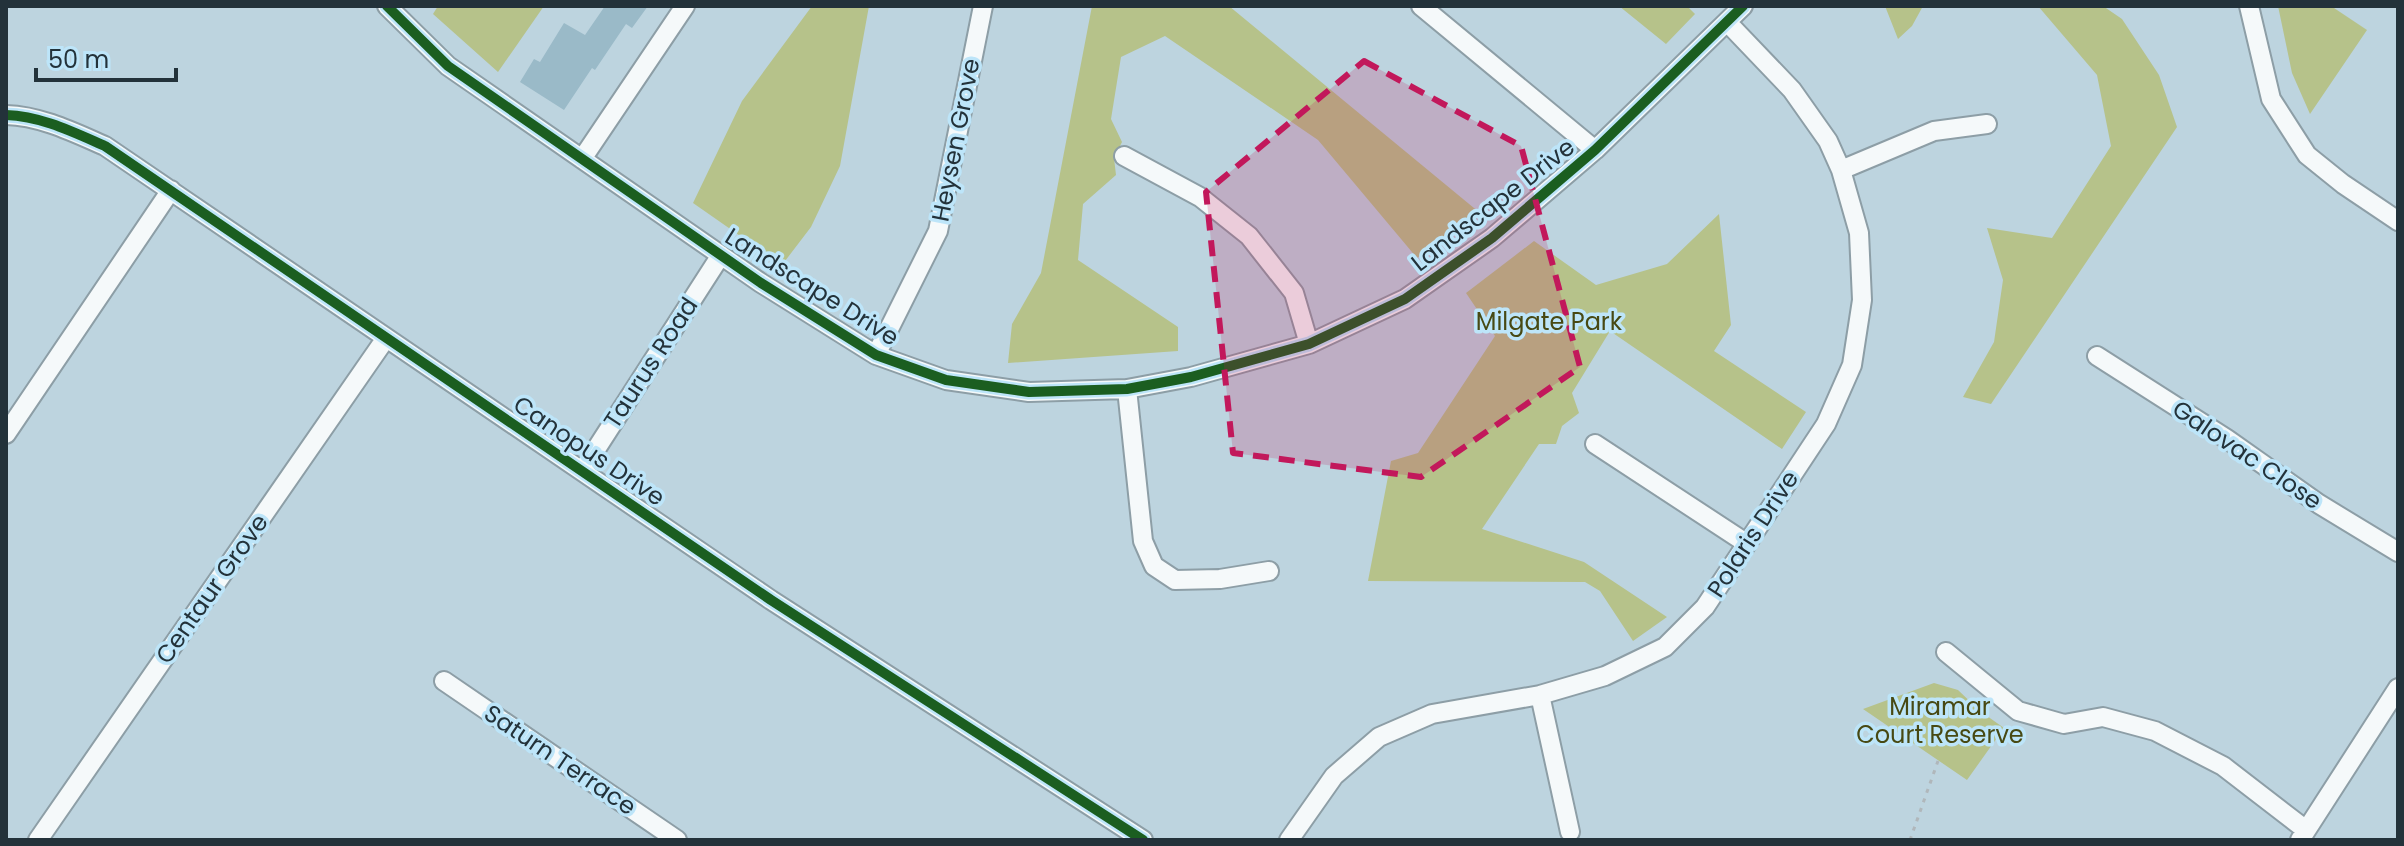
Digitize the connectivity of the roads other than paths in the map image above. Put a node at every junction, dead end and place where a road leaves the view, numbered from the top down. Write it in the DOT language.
graph roads {
  1 [pos="387,6"];
  2 [pos="685,6"];
  3 [pos="983,6"];
  4 [pos="1421,6"];
  5 [pos="1743,6"];
  6 [pos="2249,6"];
  7 [pos="1727,22"];
  8 [pos="6,115"];
  9 [pos="1987,124"];
  10 [pos="1595,150"];
  11 [pos="1124,156"];
  12 [pos="582,159"];
  13 [pos="1841,170"];
  14 [pos="171,190"];
  15 [pos="2398,221"];
  16 [pos="721,255"];
  17 [pos="386,338"];
  18 [pos="1309,344"];
  19 [pos="876,355"];
  20 [pos="2097,356"];
  21 [pos="1127,389"];
  22 [pos="6,434"];
  23 [pos="1595,444"];
  24 [pos="582,471"];
  25 [pos="1746,543"];
  26 [pos="2398,552"];
  27 [pos="1269,571"];
  28 [pos="1946,652"];
  29 [pos="444,681"];
  30 [pos="2398,688"];
  31 [pos="1540,695"];
  32 [pos="2392,710"];
  33 [pos="1570,832"];
  34 [pos="2303,835"];
  35 [pos="38,840"];
  36 [pos="677,840"];
  37 [pos="1143,840"];
  38 [pos="1289,840"];
  1 -- 12 [label="street, Landscape Drive"];
  2 -- 12 [label="street"];
  3 -- 19 [label="street, Heysen Grove"];
  4 -- 10 [label="street"];
  5 -- 7 [label="street, Landscape Drive"];
  6 -- 15 [label="street"];
  7 -- 10 [label="street, Landscape Drive"];
  7 -- 13 [label="street, Polaris Drive"];
  8 -- 14 [label="street, Canopus Drive"];
  9 -- 13 [label="street"];
  10 -- 18 [label="street, Landscape Drive"];
  11 -- 18 [label="street"];
  12 -- 16 [label="street, Landscape Drive"];
  13 -- 25 [label="street, Polaris Drive"];
  14 -- 17 [label="street, Canopus Drive"];
  14 -- 22 [label="street"];
  16 -- 19 [label="street, Landscape Drive"];
  16 -- 24 [label="street, Taurus Road"];
  17 -- 24 [label="street, Canopus Drive"];
  17 -- 35 [label="street, Centaur Grove"];
  18 -- 21 [label="street, Landscape Drive"];
  19 -- 21 [label="street, Landscape Drive"];
  20 -- 26 [label="street, Galovac Close"];
  21 -- 27 [label="street"];
  23 -- 25 [label="street"];
  24 -- 37 [label="street, Canopus Drive"];
  25 -- 31 [label="street, Polaris Drive"];
  28 -- 34 [label="street"];
  29 -- 36 [label="street, Saturn Terrace"];
  30 -- 32 [label="street"];
  31 -- 33 [label="street"];
  31 -- 38 [label="street, Polaris Drive"];
  32 -- 34 [label="street"];
}
